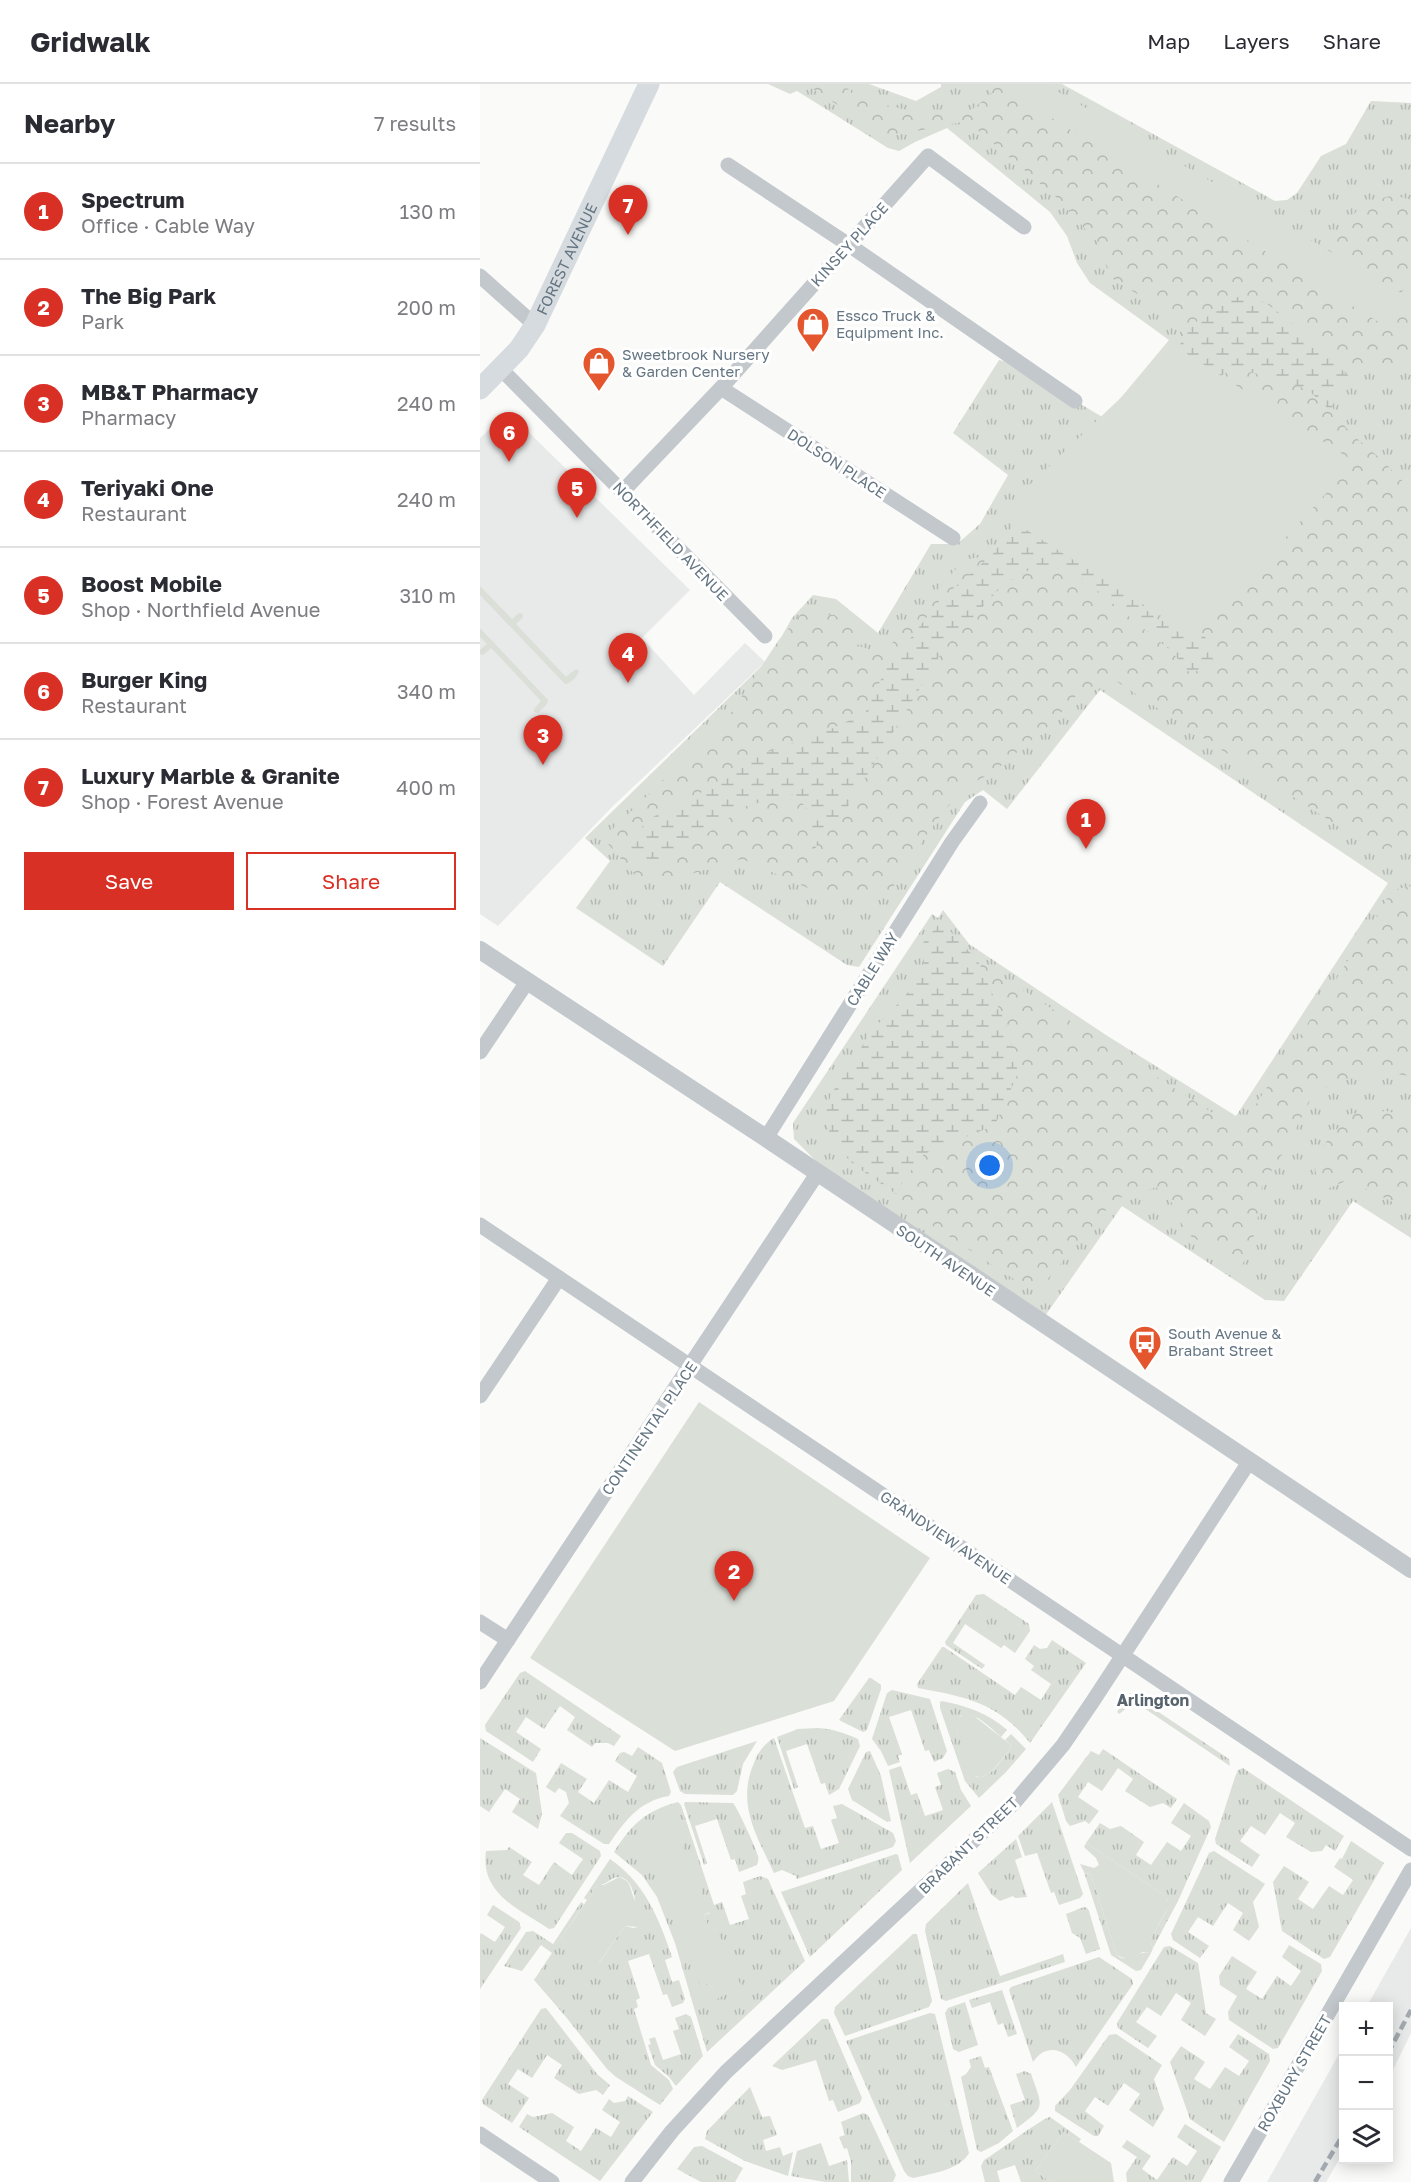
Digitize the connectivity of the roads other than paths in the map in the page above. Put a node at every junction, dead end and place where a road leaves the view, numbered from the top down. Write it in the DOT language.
graph roads {
  1 [pos="649,84"];
  2 [pos="728,165"];
  3 [pos="1024,226"];
  4 [pos="849,245"];
  5 [pos="480,276"];
  6 [pos="535,325"];
  7 [pos="501,369"];
  8 [pos="721,388"];
  9 [pos="480,389"];
  10 [pos="1075,401"];
  11 [pos="623,491"];
  12 [pos="953,538"];
  13 [pos="765,636"];
  14 [pos="980,803"];
  15 [pos="480,950"];
  16 [pos="527,982"];
  17 [pos="480,1052"];
  18 [pos="766,1138"];
  19 [pos="817,1174"];
  20 [pos="480,1225"];
  21 [pos="559,1278"];
  22 [pos="691,1366"];
  23 [pos="480,1396"];
  24 [pos="1249,1462"];
  25 [pos="1411,1569"];
  26 [pos="480,1622"];
  27 [pos="508,1640"];
  28 [pos="1122,1655"];
  29 [pos="480,1682"];
  30 [pos="1411,1849"];
  31 [pos="1411,1870"];
  32 [pos="480,2134"];
  33 [pos="552,2182"];
  34 [pos="632,2182"];
  35 [pos="1231,2182"];
  1 -- 6 [label="main road, FOREST AVENUE"];
  2 -- 4 [label="street"];
  3 -- 4 [label="street, KINSEY PLACE"];
  4 -- 8 [label="street, KINSEY PLACE"];
  4 -- 10 [label="street"];
  5 -- 6 [label="street"];
  6 -- 7 [label="main road, FOREST AVENUE"];
  7 -- 9 [label="main road, FOREST AVENUE"];
  7 -- 11 [label="street, NORTHFIELD AVENUE"];
  8 -- 11 [label="street, KINSEY PLACE"];
  8 -- 12 [label="street, DOLSON PLACE"];
  11 -- 13 [label="street, NORTHFIELD AVENUE"];
  14 -- 18 [label="street, CABLE WAY"];
  15 -- 16 [label="street, SOUTH AVENUE"];
  16 -- 17 [label="street"];
  16 -- 18 [label="street, SOUTH AVENUE"];
  18 -- 19 [label="street, SOUTH AVENUE"];
  19 -- 22 [label="street, CONTINENTAL PLACE"];
  19 -- 24 [label="street, SOUTH AVENUE"];
  20 -- 21 [label="street, GRANDVIEW AVENUE"];
  21 -- 22 [label="street, GRANDVIEW AVENUE"];
  21 -- 23 [label="street"];
  22 -- 27 [label="street, CONTINENTAL PLACE"];
  22 -- 28 [label="street, GRANDVIEW AVENUE"];
  24 -- 25 [label="street, SOUTH AVENUE"];
  24 -- 28 [label="street, BRABANT STREET"];
  26 -- 27 [label="street"];
  27 -- 29 [label="street, CONTINENTAL PLACE"];
  28 -- 30 [label="street, GRANDVIEW AVENUE"];
  28 -- 34 [label="street, BRABANT STREET"];
  31 -- 35 [label="street, ROXBURY STREET"];
  32 -- 33 [label="street"];
}
